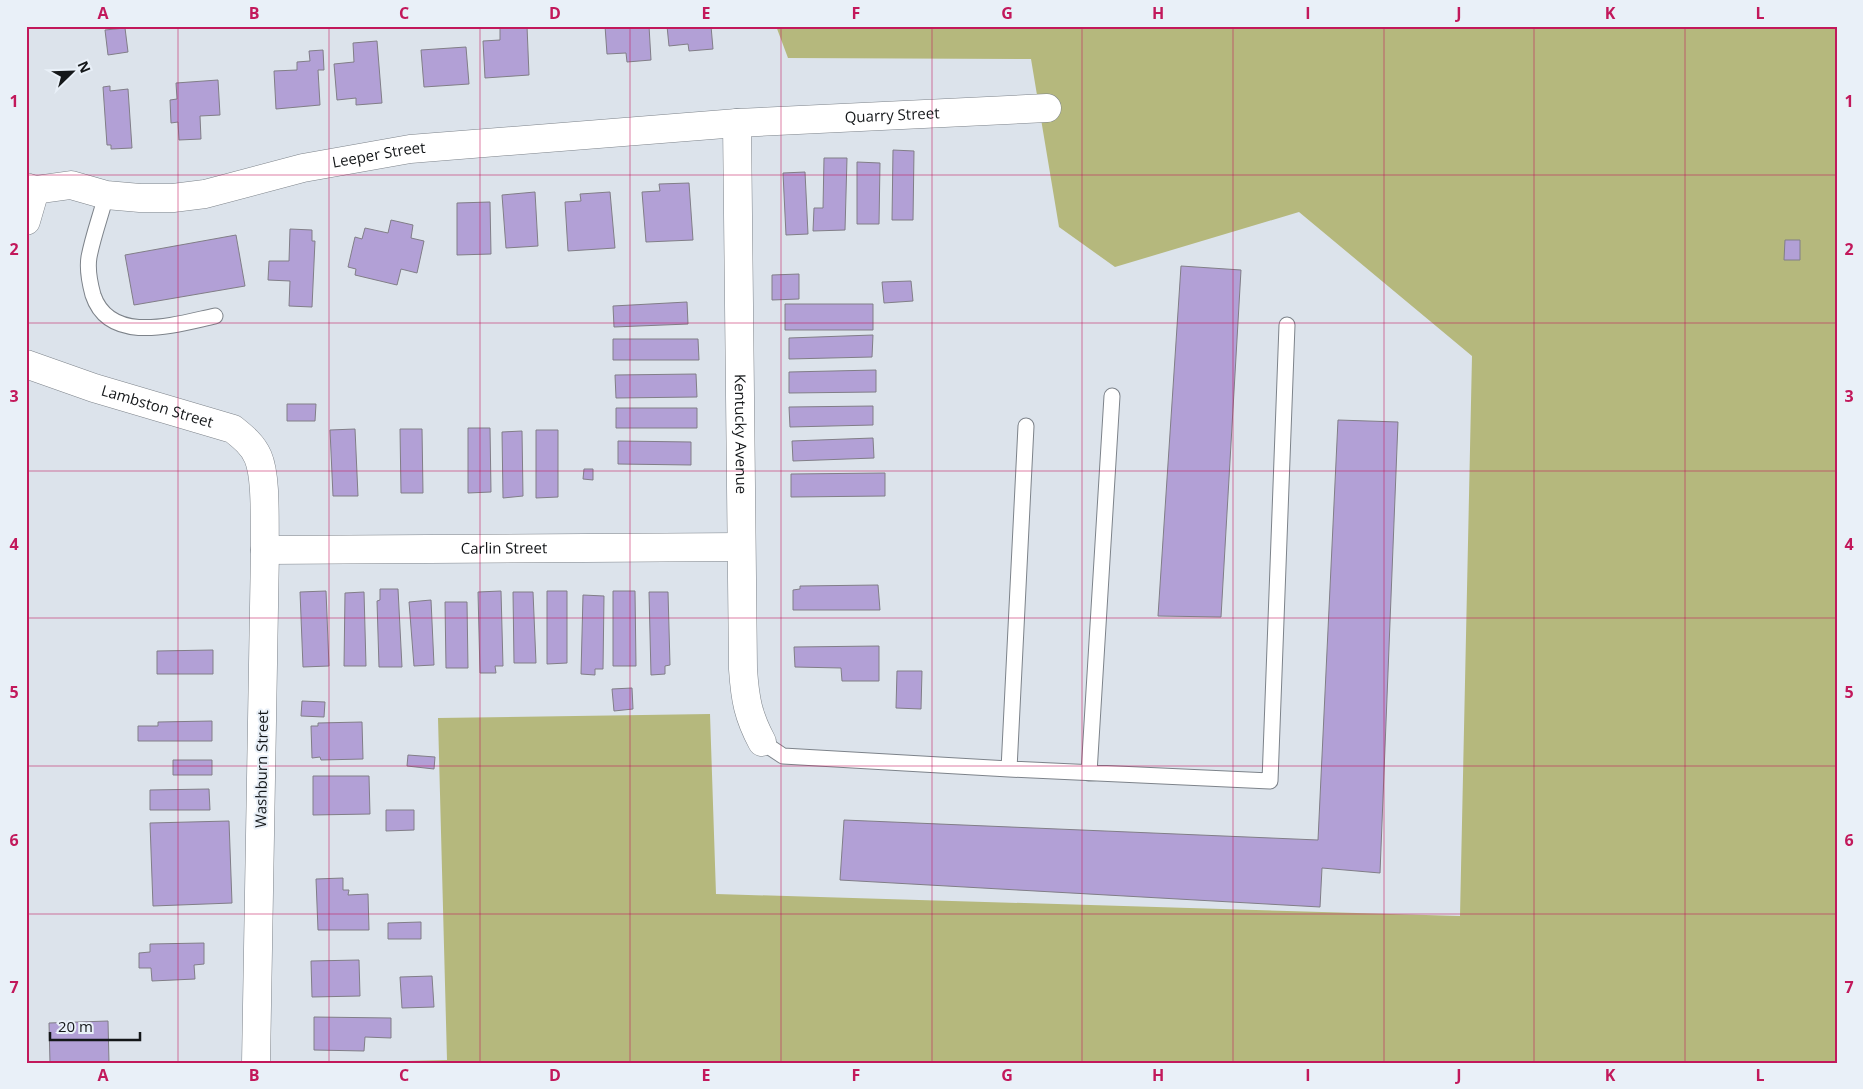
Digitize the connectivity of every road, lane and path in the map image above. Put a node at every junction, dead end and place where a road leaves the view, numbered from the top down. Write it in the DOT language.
graph roads {
  1 [pos="1046,108"];
  2 [pos="737,122"];
  3 [pos="30,188"];
  4 [pos="106,195"];
  5 [pos="26,221"];
  6 [pos="215,316"];
  7 [pos="1287,325"];
  8 [pos="26,364"];
  9 [pos="1112,396"];
  10 [pos="1026,426"];
  11 [pos="262,476"];
  12 [pos="741,546"];
  13 [pos="265,550"];
  14 [pos="762,742"];
  15 [pos="1008,769"];
  16 [pos="1088,773"];
  17 [pos="256,1063"];
  1 -- 2 [label="street, Quarry Street"];
  2 -- 4 [label="street, Leeper Street"];
  2 -- 12 [label="street, Kentucky Avenue"];
  3 -- 4 [label="street, Leeper Street"];
  3 -- 5 [label="street"];
  4 -- 6 [label="lane"];
  7 -- 16 [label="lane"];
  8 -- 11 [label="street, Lambston Street"];
  9 -- 16 [label="lane"];
  10 -- 15 [label="lane"];
  11 -- 13 [label="street, Washburn Street"];
  12 -- 13 [label="street, Carlin Street"];
  12 -- 14 [label="street, Kentucky Avenue"];
  13 -- 17 [label="street, Washburn Street"];
  14 -- 15 [label="lane"];
  15 -- 16 [label="lane"];
}
